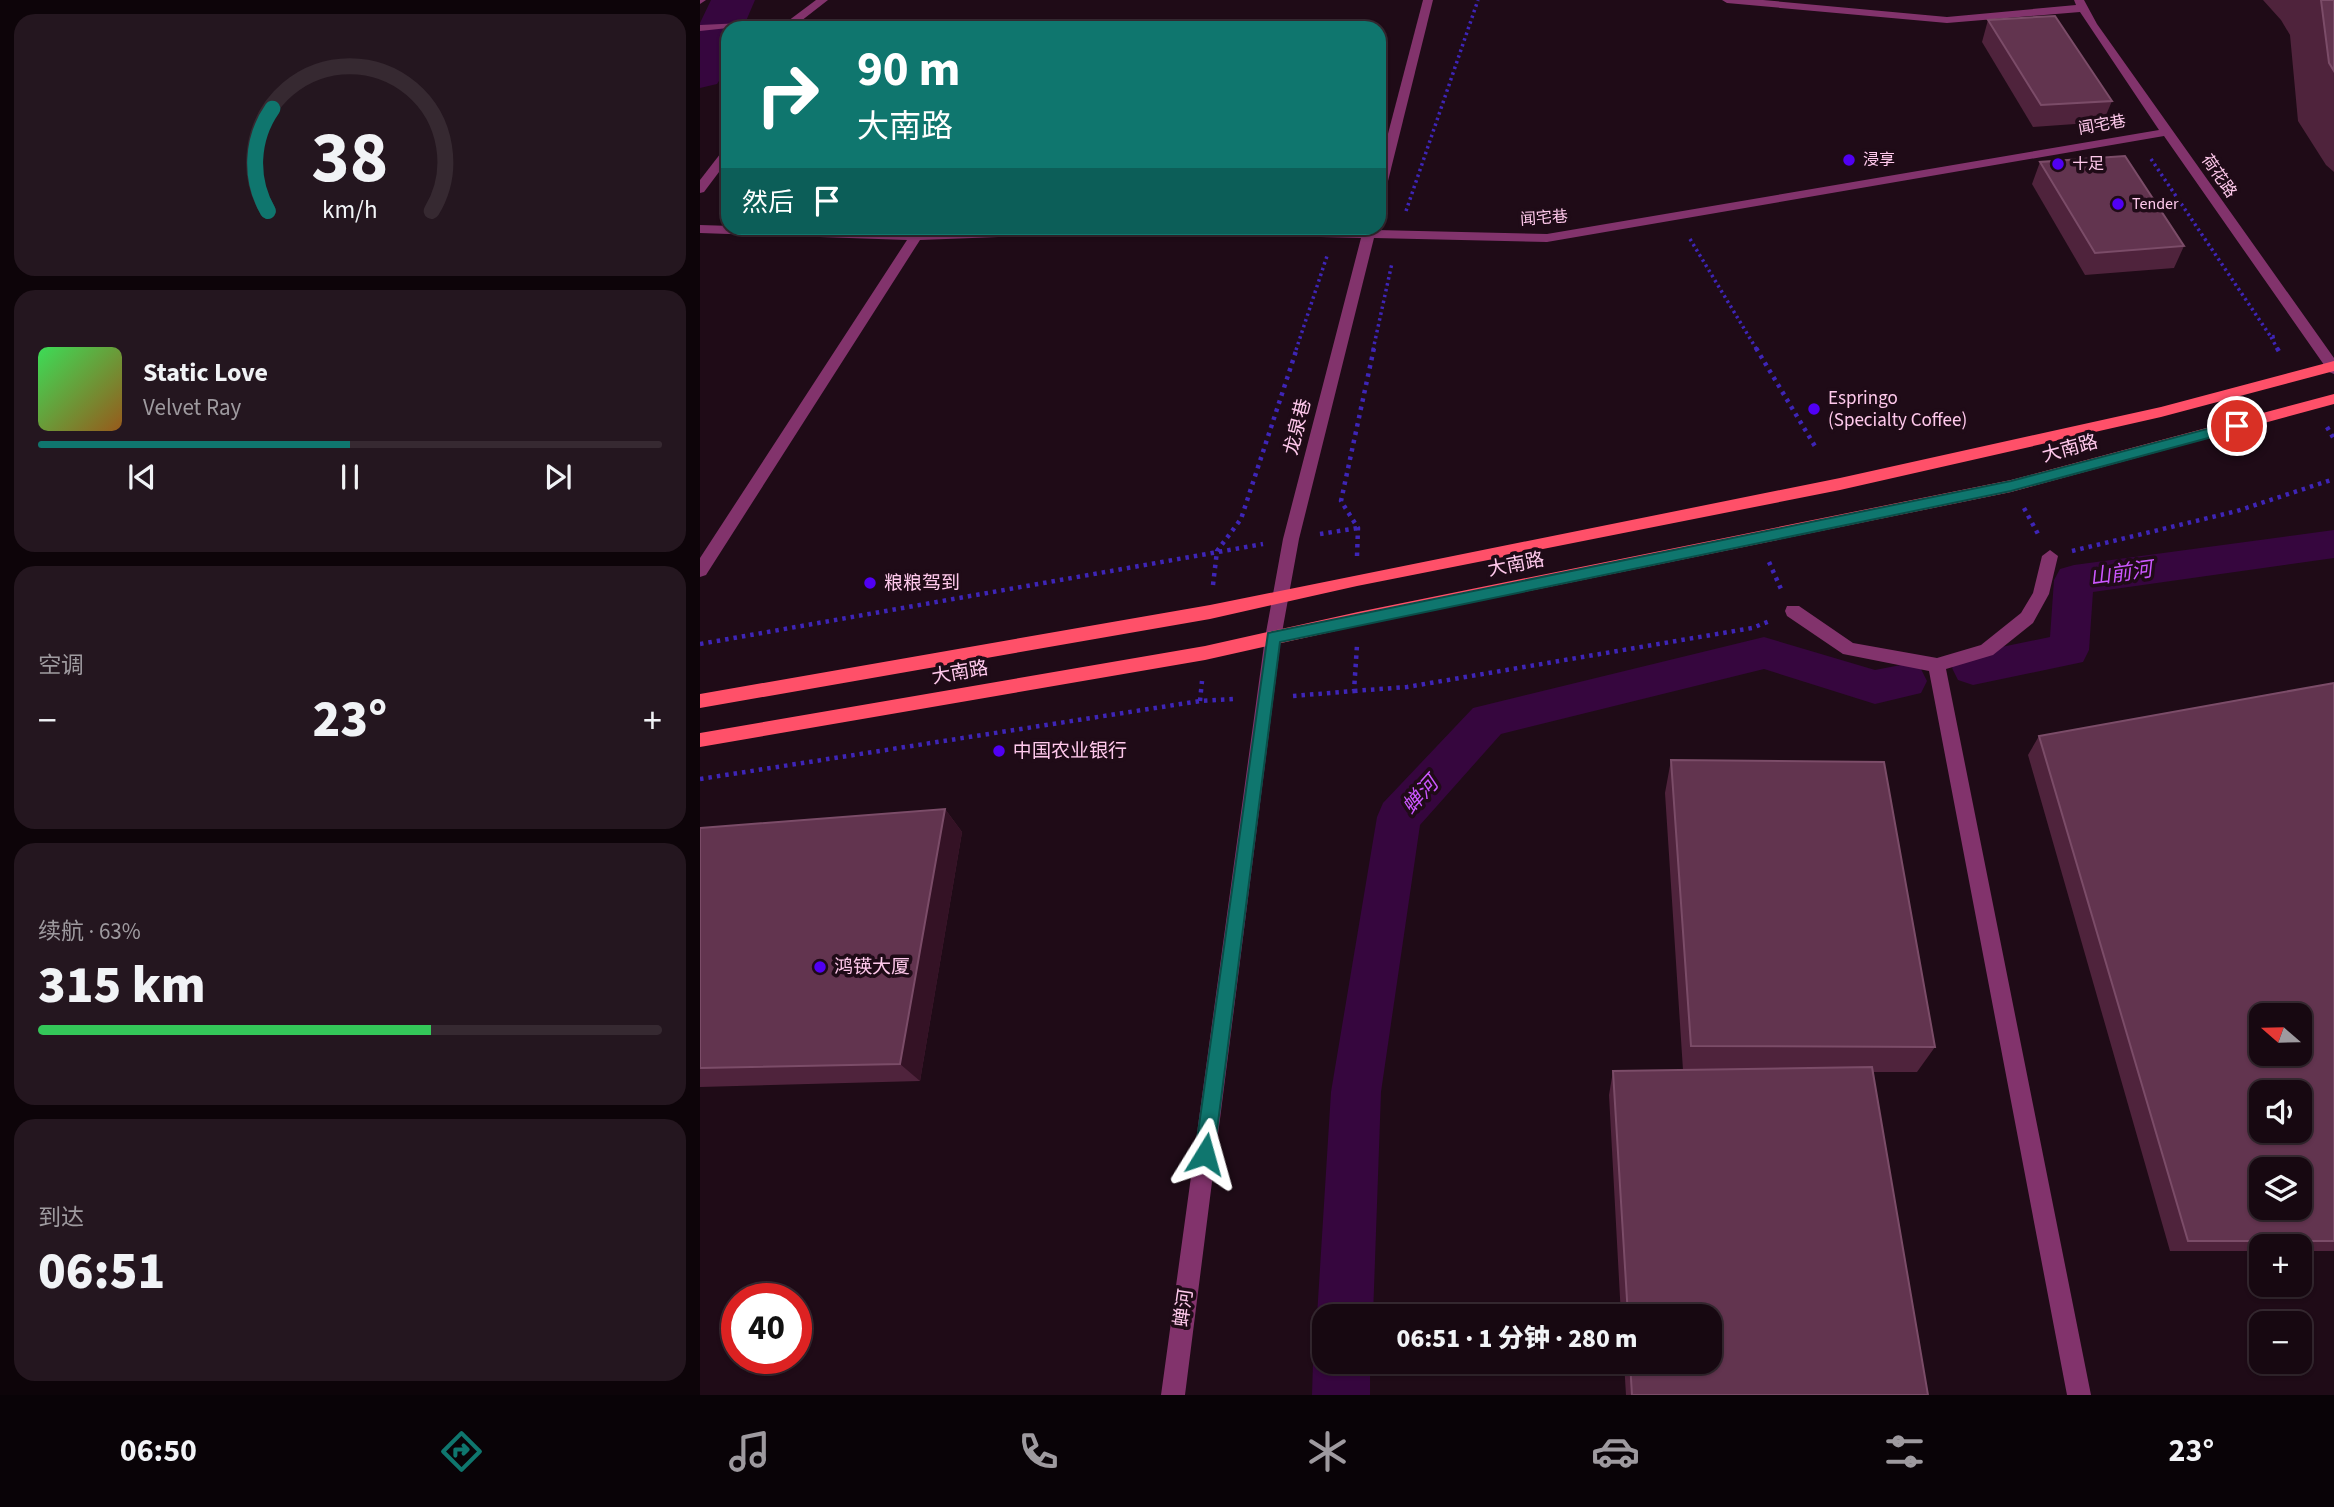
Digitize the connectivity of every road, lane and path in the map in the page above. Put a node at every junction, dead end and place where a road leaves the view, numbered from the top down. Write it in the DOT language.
graph roads {
  1 [pos="823,0"];
  2 [pos="1428,0"];
  3 [pos="1478,0"];
  4 [pos="1727,0"];
  5 [pos="1753,1"];
  6 [pos="2081,4"];
  7 [pos="793,21"];
  8 [pos="721,27"];
  9 [pos="700,28"];
  10 [pos="2166,132"];
  11 [pos="721,161"];
  12 [pos="1386,165"];
  13 [pos="700,189"];
  14 [pos="1676,216"];
  15 [pos="700,229"];
  16 [pos="721,230"];
  17 [pos="1386,233"];
  18 [pos="885,235"];
  19 [pos="942,235"];
  20 [pos="1335,235"];
  21 [pos="1368,235"];
  22 [pos="1398,235"];
  23 [pos="916,236"];
  24 [pos="2333,367"];
  25 [pos="2334,400"];
  26 [pos="1816,448"];
  27 [pos="2334,479"];
  28 [pos="2011,486"];
  29 [pos="1357,528"];
  30 [pos="1759,537"];
  31 [pos="2050,556"];
  32 [pos="700,571"];
  33 [pos="1281,596"];
  34 [pos="1793,611"];
  35 [pos="1273,638"];
  36 [pos="700,644"];
  37 [pos="1937,665"];
  38 [pos="1354,691"];
  39 [pos="700,701"];
  40 [pos="1199,701"];
  41 [pos="700,740"];
  42 [pos="700,779"];
  43 [pos="1173,1395"];
  44 [pos="2079,1395"];
  1 -- 7 [label="street"];
  2 -- 12 [label="street"];
  3 -- 22 [label="path"];
  4 -- 5 [label="street"];
  5 -- 6 [label="street"];
  6 -- 10 [label="street, 荷花路"];
  8 -- 9 [label="street"];
  10 -- 14 [label="street, 闻宅巷"];
  10 -- 24 [label="street, 荷花路"];
  11 -- 13 [label="street"];
  14 -- 22 [label="street, 闻宅巷"];
  14 -- 26 [label="path"];
  15 -- 16 [label="street, 闻宅巷"];
  17 -- 22 [label="street, 闻宅巷"];
  18 -- 23 [label="street, 闻宅巷"];
  19 -- 23 [label="street, 闻宅巷"];
  20 -- 36 [label="path"];
  21 -- 33 [label="street, 龙泉巷"];
  22 -- 29 [label="path"];
  23 -- 32 [label="street"];
  24 -- 33 [label="main road, 大南路"];
  25 -- 28 [label="main road, 大南路"];
  27 -- 31 [label="path"];
  28 -- 30 [label="main road, 大南路"];
  28 -- 31 [label="path"];
  30 -- 34 [label="path"];
  30 -- 35 [label="main road, 大南路"];
  31 -- 37 [label="street"];
  33 -- 35 [label="street, 龙泉巷"];
  33 -- 39 [label="main road, 大南路"];
  34 -- 37 [label="street"];
  34 -- 38 [label="path"];
  35 -- 41 [label="main road, 大南路"];
  35 -- 43 [label="street, 蝉河"];
  37 -- 44 [label="street"];
  40 -- 42 [label="path"];
}
